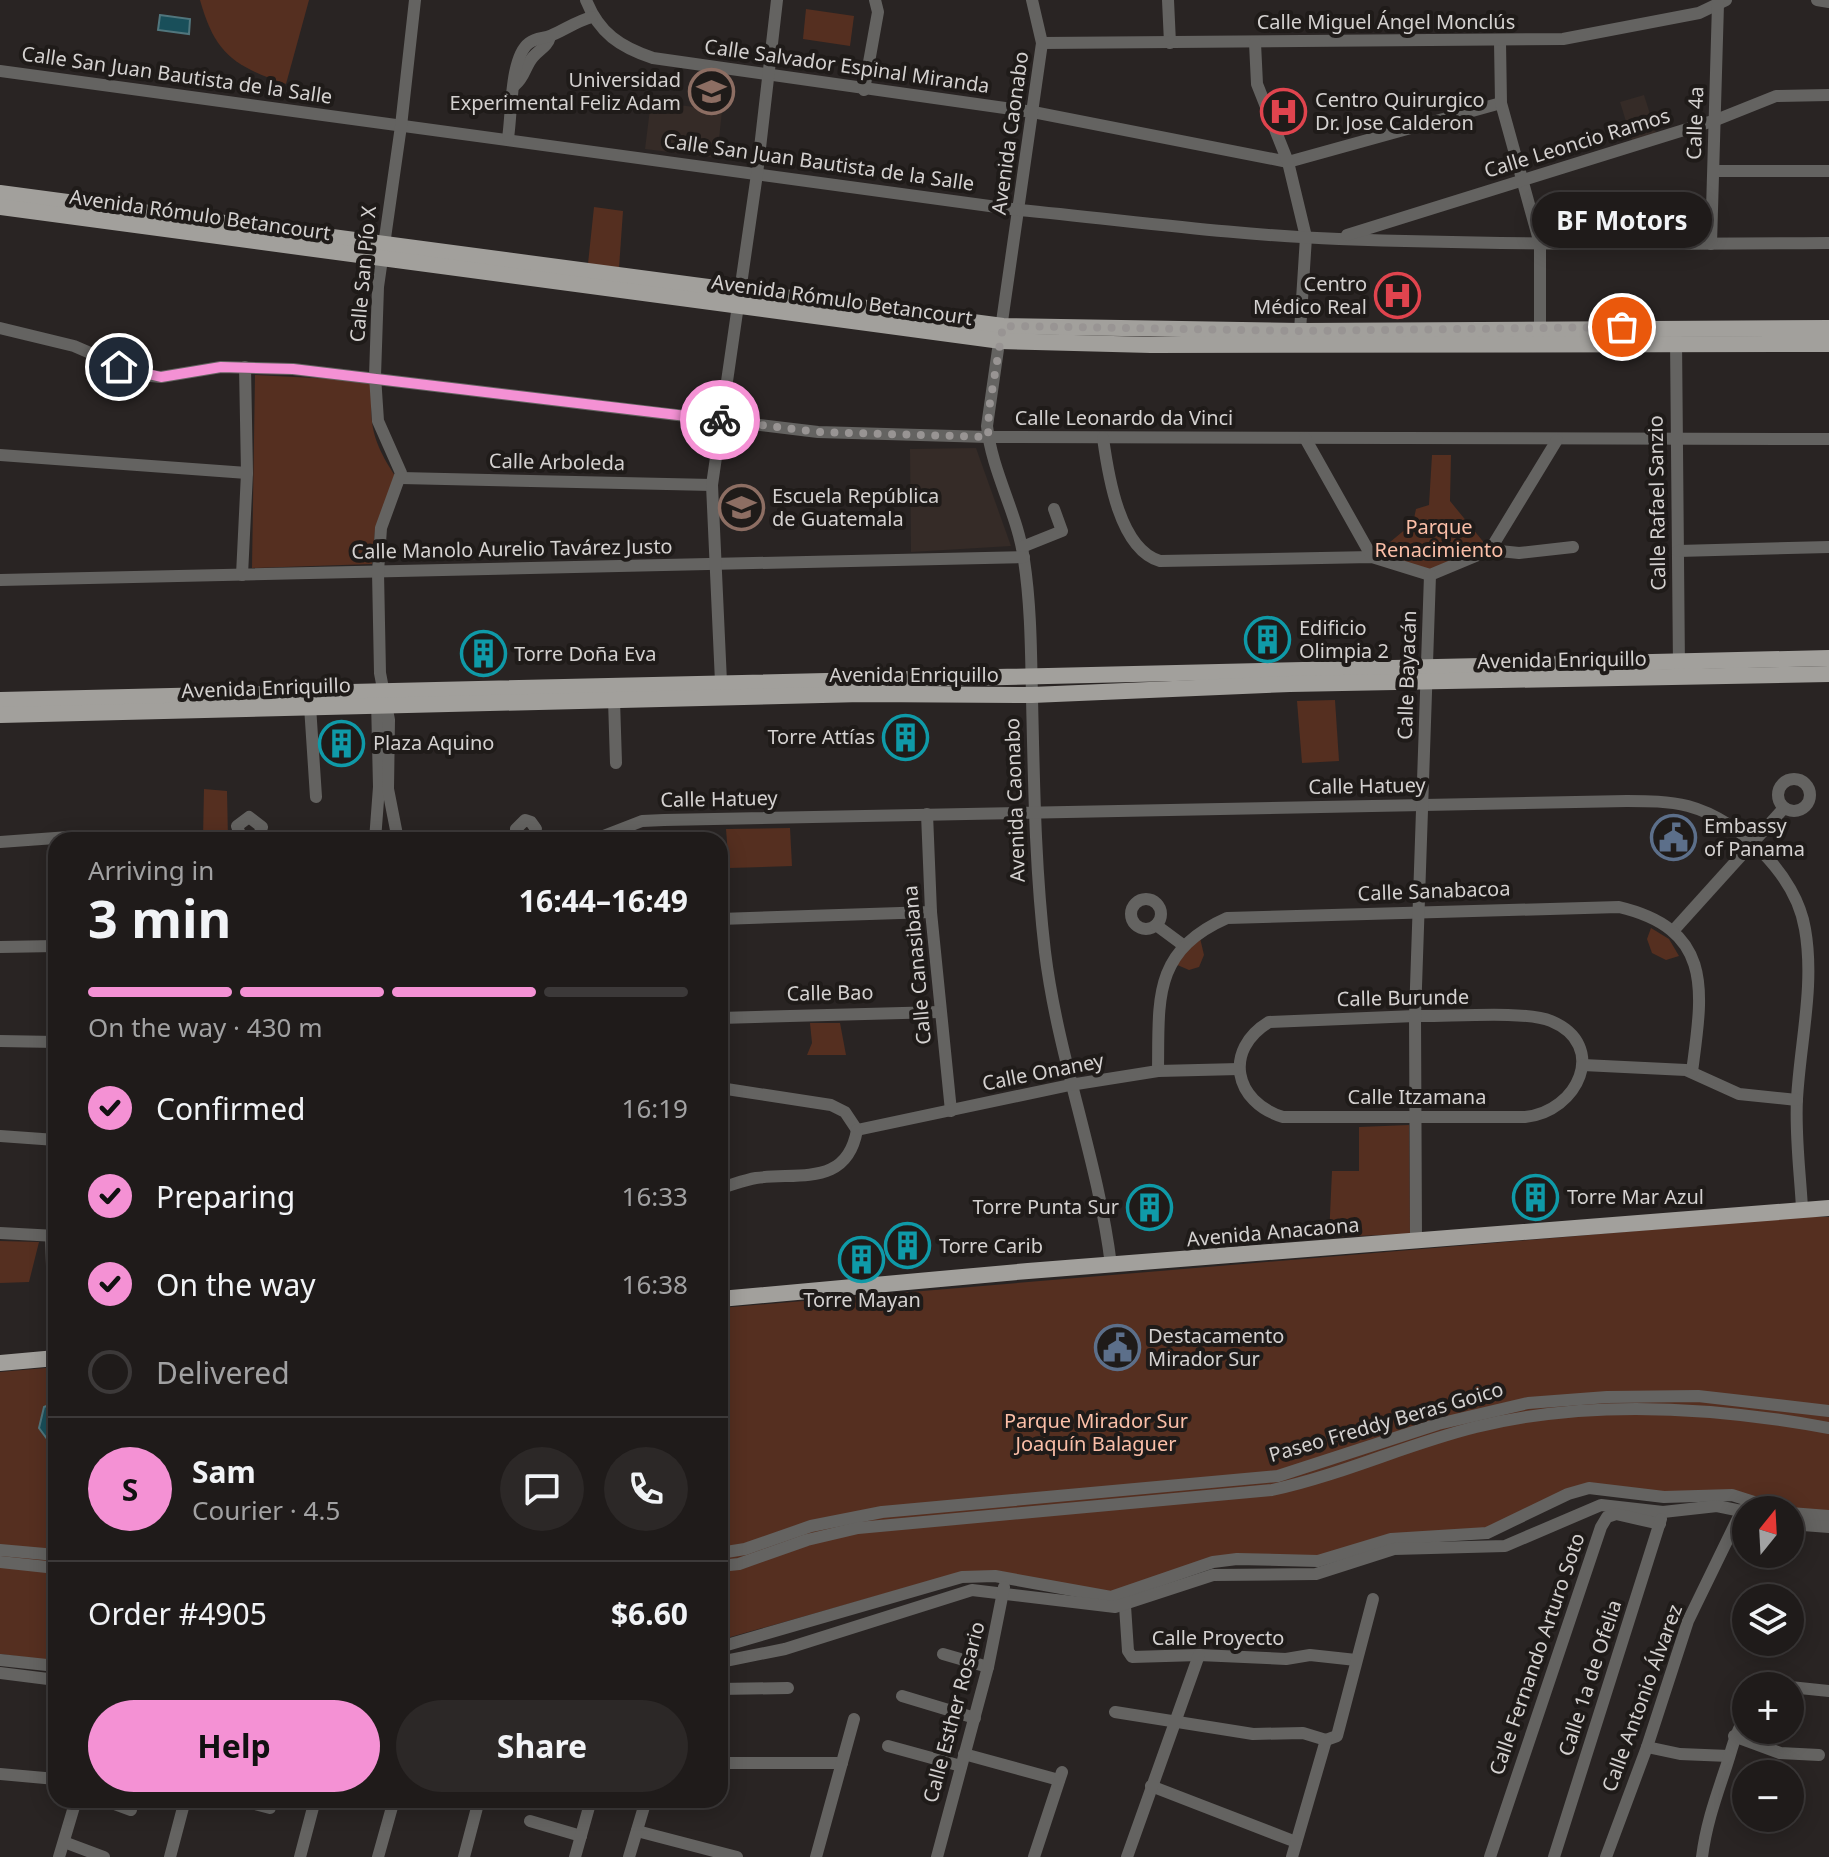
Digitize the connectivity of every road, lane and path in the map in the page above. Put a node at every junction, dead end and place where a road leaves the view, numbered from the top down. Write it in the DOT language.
graph roads {
  1 [pos="415,0"];
  2 [pos="422,0"];
  3 [pos="586,0"];
  4 [pos="777,0"];
  5 [pos="875,0"];
  6 [pos="1032,0"];
  7 [pos="1168,0"];
  8 [pos="1817,0"];
  9 [pos="1722,2"];
  10 [pos="1829,2"];
  11 [pos="413,14"];
  12 [pos="592,17"];
  13 [pos="1500,42"];
  14 [pos="1042,43"];
  15 [pos="1170,43"];
  16 [pos="1255,43"];
  17 [pos="0,71"];
  18 [pos="766,75"];
  19 [pos="864,90"];
  20 [pos="1829,95"];
  21 [pos="1501,103"];
  22 [pos="1033,112"];
  23 [pos="1716,120"];
  24 [pos="401,126"];
  25 [pos="508,138"];
  26 [pos="1288,162"];
  27 [pos="1714,171"];
  28 [pos="1829,171"];
  29 [pos="757,174"];
  30 [pos="1523,181"];
  31 [pos="0,193"];
  32 [pos="0,207"];
  33 [pos="1019,210"];
  34 [pos="1306,237"];
  35 [pos="1337,239"];
  36 [pos="1829,243"];
  37 [pos="1540,244"];
  38 [pos="1711,244"];
  39 [pos="382,252"];
  40 [pos="739,298"];
  41 [pos="0,328"];
  42 [pos="1829,328"];
  43 [pos="1300,331"];
  44 [pos="1002,334"];
  45 [pos="1540,336"];
  46 [pos="1676,336"];
  47 [pos="1165,337"];
  48 [pos="1829,344"];
  49 [pos="245,367"];
  50 [pos="375,376"];
  51 [pos="722,420"];
  52 [pos="988,437"];
  53 [pos="1103,438"];
  54 [pos="1305,438"];
  55 [pos="1676,439"];
  56 [pos="1829,439"];
  57 [pos="1557,440"];
  58 [pos="0,455"];
  59 [pos="247,473"];
  60 [pos="401,478"];
  61 [pos="712,485"];
  62 [pos="1054,509"];
  63 [pos="1573,547"];
  64 [pos="1829,547"];
  65 [pos="1490,550"];
  66 [pos="1678,551"];
  67 [pos="1023,552"];
  68 [pos="1372,557"];
  69 [pos="715,564"];
  70 [pos="378,572"];
  71 [pos="242,575"];
  72 [pos="1430,575"];
  73 [pos="0,580"];
  74 [pos="1829,658"];
  75 [pos="1679,669"];
  76 [pos="1829,674"];
  77 [pos="1427,675"];
  78 [pos="1032,676"];
  79 [pos="721,682"];
  80 [pos="861,687"];
  81 [pos="1032,695"];
  82 [pos="382,698"];
  83 [pos="0,700"];
  84 [pos="614,700"];
  85 [pos="68,706"];
  86 [pos="310,706"];
  87 [pos="0,715"];
  88 [pos="616,763"];
  89 [pos="316,797"];
  90 [pos="1422,805"];
  91 [pos="1784,808"];
  92 [pos="1035,811"];
  93 [pos="927,814"];
  94 [pos="240,832"];
  95 [pos="260,832"];
  96 [pos="376,832"];
  97 [pos="396,832"];
  98 [pos="614,832"];
  99 [pos="48,839"];
  100 [pos="0,842"];
  101 [pos="1751,843"];
  102 [pos="1418,910"];
  103 [pos="931,912"];
  104 [pos="728,919"];
  105 [pos="1156,925"];
  106 [pos="1673,931"];
  107 [pos="1183,945"];
  108 [pos="48,946"];
  109 [pos="0,947"];
  110 [pos="940,1012"];
  111 [pos="1415,1016"];
  112 [pos="728,1018"];
  113 [pos="0,1041"];
  114 [pos="48,1042"];
  115 [pos="1583,1065"];
  116 [pos="1158,1071"];
  117 [pos="1692,1072"];
  118 [pos="1240,1075"];
  119 [pos="1070,1085"];
  120 [pos="728,1089"];
  121 [pos="1797,1100"];
  122 [pos="951,1111"];
  123 [pos="1416,1117"];
  124 [pos="857,1130"];
  125 [pos="0,1136"];
  126 [pos="48,1139"];
  127 [pos="1799,1163"];
  128 [pos="1814,1165"];
  129 [pos="728,1186"];
  130 [pos="1802,1208"];
  131 [pos="1829,1208"];
  132 [pos="0,1233"];
  133 [pos="48,1236"];
  134 [pos="1416,1240"];
  135 [pos="1111,1265"];
  136 [pos="728,1298"];
  137 [pos="48,1359"];
  138 [pos="0,1363"];
  139 [pos="1809,1407"];
  140 [pos="1829,1411"];
  141 [pos="1806,1423"];
  142 [pos="1829,1428"];
  143 [pos="1735,1496"];
  144 [pos="1732,1509"];
  145 [pos="1804,1514"];
  146 [pos="1829,1516"];
  147 [pos="1661,1518"];
  148 [pos="1804,1525"];
  149 [pos="1829,1527"];
  150 [pos="1732,1535"];
  151 [pos="0,1550"];
  152 [pos="728,1552"];
  153 [pos="48,1554"];
  154 [pos="0,1562"];
  155 [pos="728,1565"];
  156 [pos="48,1567"];
  157 [pos="1001,1577"];
  158 [pos="1006,1593"];
  159 [pos="1373,1599"];
  160 [pos="1125,1606"];
  161 [pos="728,1645"];
  162 [pos="943,1654"];
  163 [pos="1199,1655"];
  164 [pos="0,1660"];
  165 [pos="728,1660"];
  166 [pos="1356,1660"];
  167 [pos="48,1665"];
  168 [pos="988,1667"];
  169 [pos="0,1673"];
  170 [pos="48,1679"];
  171 [pos="788,1688"];
  172 [pos="1804,1688"];
  173 [pos="728,1689"];
  174 [pos="1829,1691"];
  175 [pos="902,1696"];
  176 [pos="1115,1712"];
  177 [pos="975,1718"];
  178 [pos="854,1719"];
  179 [pos="1177,1720"];
  180 [pos="1326,1740"];
  181 [pos="1732,1744"];
  182 [pos="1756,1744"];
  183 [pos="888,1746"];
  184 [pos="1647,1747"];
  185 [pos="1819,1755"];
  186 [pos="1729,1756"];
  187 [pos="962,1760"];
  188 [pos="728,1763"];
  189 [pos="842,1763"];
  190 [pos="0,1774"];
  191 [pos="48,1778"];
  192 [pos="1151,1786"];
  193 [pos="74,1808"];
  194 [pos="126,1808"];
  195 [pos="183,1808"];
  196 [pos="313,1808"];
  197 [pos="392,1808"];
  198 [pos="477,1808"];
  199 [pos="589,1808"];
  200 [pos="644,1808"];
  201 [pos="131,1810"];
  202 [pos="530,1821"];
  203 [pos="637,1831"];
  204 [pos="581,1836"];
  205 [pos="64,1842"];
  206 [pos="1296,1842"];
  207 [pos="59,1857"];
  208 [pos="104,1857"];
  209 [pos="170,1857"];
  210 [pos="300,1857"];
  211 [pos="378,1857"];
  212 [pos="464,1857"];
  213 [pos="575,1857"];
  214 [pos="629,1857"];
  215 [pos="737,1857"];
  216 [pos="816,1857"];
  217 [pos="937,1857"];
  218 [pos="1034,1857"];
  219 [pos="1127,1857"];
  220 [pos="1292,1857"];
  221 [pos="1490,1857"];
  222 [pos="1554,1857"];
  223 [pos="1606,1857"];
  224 [pos="1702,1857"];
  1 -- 11 [label="street, Calle San Pío X"];
  2 -- 11 [label="street, Calle San Pío X"];
  3 -- 12 [label="street, Calle Salvador Espinal Miranda"];
  4 -- 18 [label="street"];
  5 -- 19 [label="street"];
  6 -- 14 [label="street, Avenida Caonabo"];
  7 -- 15 [label="street"];
  8 -- 10 [label="street"];
  9 -- 13 [label="street, Calle Miguel Ángel Monclús"];
  9 -- 23 [label="street, Calle 4a"];
  11 -- 24 [label="street, Calle San Pío X"];
  12 -- 18 [label="street, Calle Salvador Espinal Miranda"];
  12 -- 25 [label="street"];
  13 -- 16 [label="street, Calle Miguel Ángel Monclús"];
  13 -- 21 [label="street"];
  14 -- 15 [label="street, Calle Miguel Ángel Monclús"];
  14 -- 22 [label="street, Avenida Caonabo"];
  15 -- 16 [label="street, Calle Miguel Ángel Monclús"];
  16 -- 26 [label="street"];
  17 -- 24 [label="street, Calle San Juan Bautista de la Salle"];
  18 -- 19 [label="street, Calle Salvador Espinal Miranda"];
  18 -- 29 [label="street"];
  19 -- 22 [label="street, Calle Salvador Espinal Miranda"];
  20 -- 23 [label="street, Calle Leoncio Ramos"];
  21 -- 26 [label="street, Calle Salvador Espinal Miranda"];
  21 -- 30 [label="street"];
  22 -- 26 [label="street, Calle Salvador Espinal Miranda"];
  22 -- 33 [label="street, Avenida Caonabo"];
  23 -- 27 [label="street, Calle 4a"];
  23 -- 30 [label="street, Calle Leoncio Ramos"];
  24 -- 25 [label="street, Calle San Juan Bautista de la Salle"];
  24 -- 39 [label="street, Calle San Pío X"];
  25 -- 29 [label="street, Calle San Juan Bautista de la Salle"];
  26 -- 34 [label="street"];
  27 -- 28 [label="street"];
  27 -- 38 [label="street, Calle 4a"];
  29 -- 33 [label="street, Calle San Juan Bautista de la Salle"];
  29 -- 40 [label="street"];
  30 -- 35 [label="street, Calle Leoncio Ramos"];
  30 -- 37 [label="street"];
  31 -- 39 [label="main road, Avenida Rómulo Betancourt"];
  32 -- 39 [label="main road, Avenida Rómulo Betancourt"];
  33 -- 34 [label="street, Calle San Juan Bautista de la Salle"];
  33 -- 44 [label="street, Avenida Caonabo"];
  34 -- 35 [label="street, Calle San Juan Bautista de la Salle"];
  34 -- 43 [label="street"];
  35 -- 37 [label="street, Calle San Juan Bautista de la Salle"];
  36 -- 38 [label="street, Calle San Juan Bautista de la Salle"];
  37 -- 38 [label="street, Calle San Juan Bautista de la Salle"];
  37 -- 45 [label="street"];
  39 -- 40 [label="main road, Avenida Rómulo Betancourt"];
  39 -- 50 [label="street, Calle San Pío X"];
  40 -- 44 [label="main road, Avenida Rómulo Betancourt"];
  40 -- 51 [label="street"];
  41 -- 49 [label="street, Calle Leonardo da Vinci"];
  42 -- 46 [label="main road, Avenida Rómulo Betancourt"];
  43 -- 45 [label="main road, Avenida Rómulo Betancourt"];
  43 -- 47 [label="main road, Avenida Rómulo Betancourt"];
  44 -- 47 [label="main road, Avenida Rómulo Betancourt"];
  44 -- 52 [label="street, Avenida Caonabo"];
  45 -- 46 [label="main road, Avenida Rómulo Betancourt"];
  45 -- 47 [label="main road, Avenida Rómulo Betancourt"];
  46 -- 48 [label="main road, Avenida Rómulo Betancourt"];
  46 -- 55 [label="street, Calle Rafael Sanzio"];
  49 -- 50 [label="street, Calle Leonardo da Vinci"];
  49 -- 59 [label="street"];
  50 -- 51 [label="street, Calle Leonardo da Vinci"];
  50 -- 60 [label="street, Calle San Pío X"];
  51 -- 52 [label="street, Calle Leonardo da Vinci"];
  51 -- 61 [label="street"];
  52 -- 53 [label="street, Calle Leonardo da Vinci"];
  52 -- 67 [label="street, Avenida Caonabo"];
  53 -- 54 [label="street, Calle Leonardo da Vinci"];
  53 -- 68 [label="street"];
  54 -- 57 [label="street, Calle Leonardo da Vinci"];
  54 -- 68 [label="street"];
  55 -- 56 [label="street, Calle Leonardo da Vinci"];
  55 -- 57 [label="street, Calle Leonardo da Vinci"];
  55 -- 66 [label="street, Calle Rafael Sanzio"];
  57 -- 65 [label="street"];
  58 -- 59 [label="street"];
  59 -- 71 [label="street"];
  60 -- 61 [label="street, Calle Arboleda"];
  60 -- 70 [label="street"];
  61 -- 69 [label="street"];
  62 -- 67 [label="street"];
  63 -- 65 [label="street"];
  64 -- 66 [label="street"];
  65 -- 72 [label="street"];
  66 -- 75 [label="street, Calle Rafael Sanzio"];
  67 -- 69 [label="street, Calle Manolo Aurelio Tavárez Justo"];
  67 -- 78 [label="street, Avenida Caonabo"];
  68 -- 72 [label="street"];
  69 -- 70 [label="street, Calle Manolo Aurelio Tavárez Justo"];
  69 -- 79 [label="street"];
  70 -- 71 [label="street, Calle Manolo Aurelio Tavárez Justo"];
  70 -- 82 [label="street"];
  71 -- 73 [label="street, Calle Manolo Aurelio Tavárez Justo"];
  72 -- 77 [label="street, Calle Bayacán"];
  74 -- 75 [label="main road, Avenida Enriquillo"];
  75 -- 76 [label="main road, Avenida Enriquillo"];
  75 -- 77 [label="main road, Avenida Enriquillo"];
  77 -- 78 [label="main road, Avenida Enriquillo"];
  77 -- 81 [label="main road, Avenida Enriquillo"];
  77 -- 90 [label="street, Calle Bayacán"];
  78 -- 80 [label="main road, Avenida Enriquillo"];
  78 -- 81 [label="street, Avenida Caonabo"];
  79 -- 80 [label="main road, Avenida Enriquillo"];
  79 -- 82 [label="main road, Avenida Enriquillo"];
  80 -- 81 [label="main road, Avenida Enriquillo"];
  80 -- 84 [label="main road, Avenida Enriquillo"];
  81 -- 92 [label="street, Avenida Caonabo"];
  82 -- 84 [label="main road, Avenida Enriquillo"];
  82 -- 85 [label="main road, Avenida Enriquillo"];
  82 -- 86 [label="main road, Avenida Enriquillo"];
  82 -- 96 [label="street"];
  82 -- 97 [label="street"];
  83 -- 85 [label="main road, Avenida Enriquillo"];
  84 -- 88 [label="street"];
  85 -- 86 [label="main road, Avenida Enriquillo"];
  85 -- 87 [label="main road, Avenida Enriquillo"];
  86 -- 89 [label="street"];
  90 -- 92 [label="street, Calle Hatuey"];
  90 -- 101 [label="street, Calle Hatuey"];
  90 -- 102 [label="street, Calle Bayacán"];
  91 -- 101 [label="street"];
  92 -- 93 [label="street, Calle Hatuey"];
  92 -- 119 [label="street, Avenida Caonabo"];
  93 -- 98 [label="street, Calle Hatuey"];
  93 -- 103 [label="street, Calle Canasibana"];
  94 -- 95 [label="street"];
  99 -- 100 [label="street"];
  101 -- 106 [label="street"];
  101 -- 121 [label="street, Calle Hatuey"];
  102 -- 106 [label="street, Calle Sanabacoa"];
  102 -- 107 [label="street, Calle Sanabacoa"];
  102 -- 111 [label="street, Calle Bayacán"];
  103 -- 104 [label="street"];
  103 -- 110 [label="street, Calle Canasibana"];
  105 -- 107 [label="street"];
  106 -- 117 [label="street"];
  107 -- 116 [label="street, Calle Sanabacoa"];
  108 -- 109 [label="street"];
  110 -- 112 [label="street, Calle Bao"];
  110 -- 122 [label="street, Calle Canasibana"];
  111 -- 115 [label="street, Calle Burunde"];
  111 -- 118 [label="street, Calle Burunde"];
  111 -- 123 [label="street, Calle Bayacán"];
  113 -- 114 [label="street"];
  115 -- 117 [label="street"];
  115 -- 123 [label="street, Calle Itzamana"];
  116 -- 118 [label="street, Calle Onaney"];
  116 -- 119 [label="street, Calle Onaney"];
  117 -- 121 [label="street"];
  118 -- 123 [label="street, Calle Itzamana"];
  119 -- 122 [label="street, Calle Onaney"];
  119 -- 135 [label="street, Avenida Caonabo"];
  120 -- 124 [label="street"];
  121 -- 127 [label="street, Calle Hatuey"];
  122 -- 124 [label="street, Calle Onaney"];
  123 -- 134 [label="street, Calle Bayacán"];
  124 -- 129 [label="street"];
  125 -- 126 [label="street"];
  127 -- 128 [label="street"];
  127 -- 130 [label="street, Calle Hatuey"];
  130 -- 131 [label="main road, Avenida Anacaona"];
  130 -- 134 [label="main road, Avenida Anacaona"];
  132 -- 133 [label="street"];
  134 -- 135 [label="main road, Avenida Anacaona"];
  135 -- 136 [label="main road, Avenida Anacaona"];
  137 -- 138 [label="main road"];
  139 -- 140 [label="street, Paseo Freddy Beras Goico"];
  139 -- 141 [label="street"];
  139 -- 152 [label="street, Paseo Freddy Beras Goico"];
  141 -- 142 [label="street, Paseo Freddy Beras Goico"];
  141 -- 155 [label="street, Paseo Freddy Beras Goico"];
  143 -- 157 [label="street"];
  144 -- 147 [label="street"];
  145 -- 146 [label="street"];
  147 -- 160 [label="street"];
  147 -- 221 [label="street, Calle Fernando Arturo Soto"];
  147 -- 222 [label="street, Calle 1a de Ofelia"];
  148 -- 149 [label="street"];
  150 -- 184 [label="street, Calle Antonio Álvarez"];
  151 -- 153 [label="street"];
  154 -- 156 [label="street"];
  157 -- 158 [label="street"];
  157 -- 161 [label="street"];
  158 -- 160 [label="street"];
  158 -- 165 [label="street"];
  158 -- 168 [label="street, Calle Esther Rosario"];
  159 -- 166 [label="street"];
  160 -- 163 [label="street, Calle Proyecto"];
  162 -- 168 [label="street"];
  163 -- 166 [label="street, Calle Proyecto"];
  163 -- 179 [label="street"];
  164 -- 167 [label="street"];
  166 -- 180 [label="street"];
  168 -- 177 [label="street, Calle Esther Rosario"];
  169 -- 170 [label="street"];
  171 -- 173 [label="street"];
  172 -- 174 [label="street"];
  175 -- 177 [label="street"];
  176 -- 179 [label="street"];
  177 -- 187 [label="street, Calle Esther Rosario"];
  178 -- 189 [label="street"];
  179 -- 180 [label="street"];
  179 -- 192 [label="street"];
  180 -- 206 [label="street"];
  181 -- 186 [label="street"];
  182 -- 185 [label="street"];
  183 -- 187 [label="street"];
  184 -- 186 [label="street"];
  184 -- 223 [label="street, Calle Antonio Álvarez"];
  186 -- 224 [label="street"];
  187 -- 217 [label="street, Calle Esther Rosario"];
  187 -- 218 [label="street"];
  188 -- 189 [label="street"];
  189 -- 216 [label="street"];
  190 -- 191 [label="street"];
  192 -- 206 [label="street"];
  192 -- 219 [label="street"];
  193 -- 205 [label="street"];
  194 -- 201 [label="street"];
  195 -- 209 [label="street"];
  196 -- 210 [label="street"];
  197 -- 211 [label="street"];
  198 -- 212 [label="street"];
  199 -- 204 [label="street"];
  200 -- 203 [label="street"];
  202 -- 204 [label="street"];
  203 -- 214 [label="street"];
  203 -- 215 [label="street"];
  204 -- 213 [label="street"];
  205 -- 207 [label="street"];
  205 -- 208 [label="street"];
  206 -- 220 [label="street"];
}
